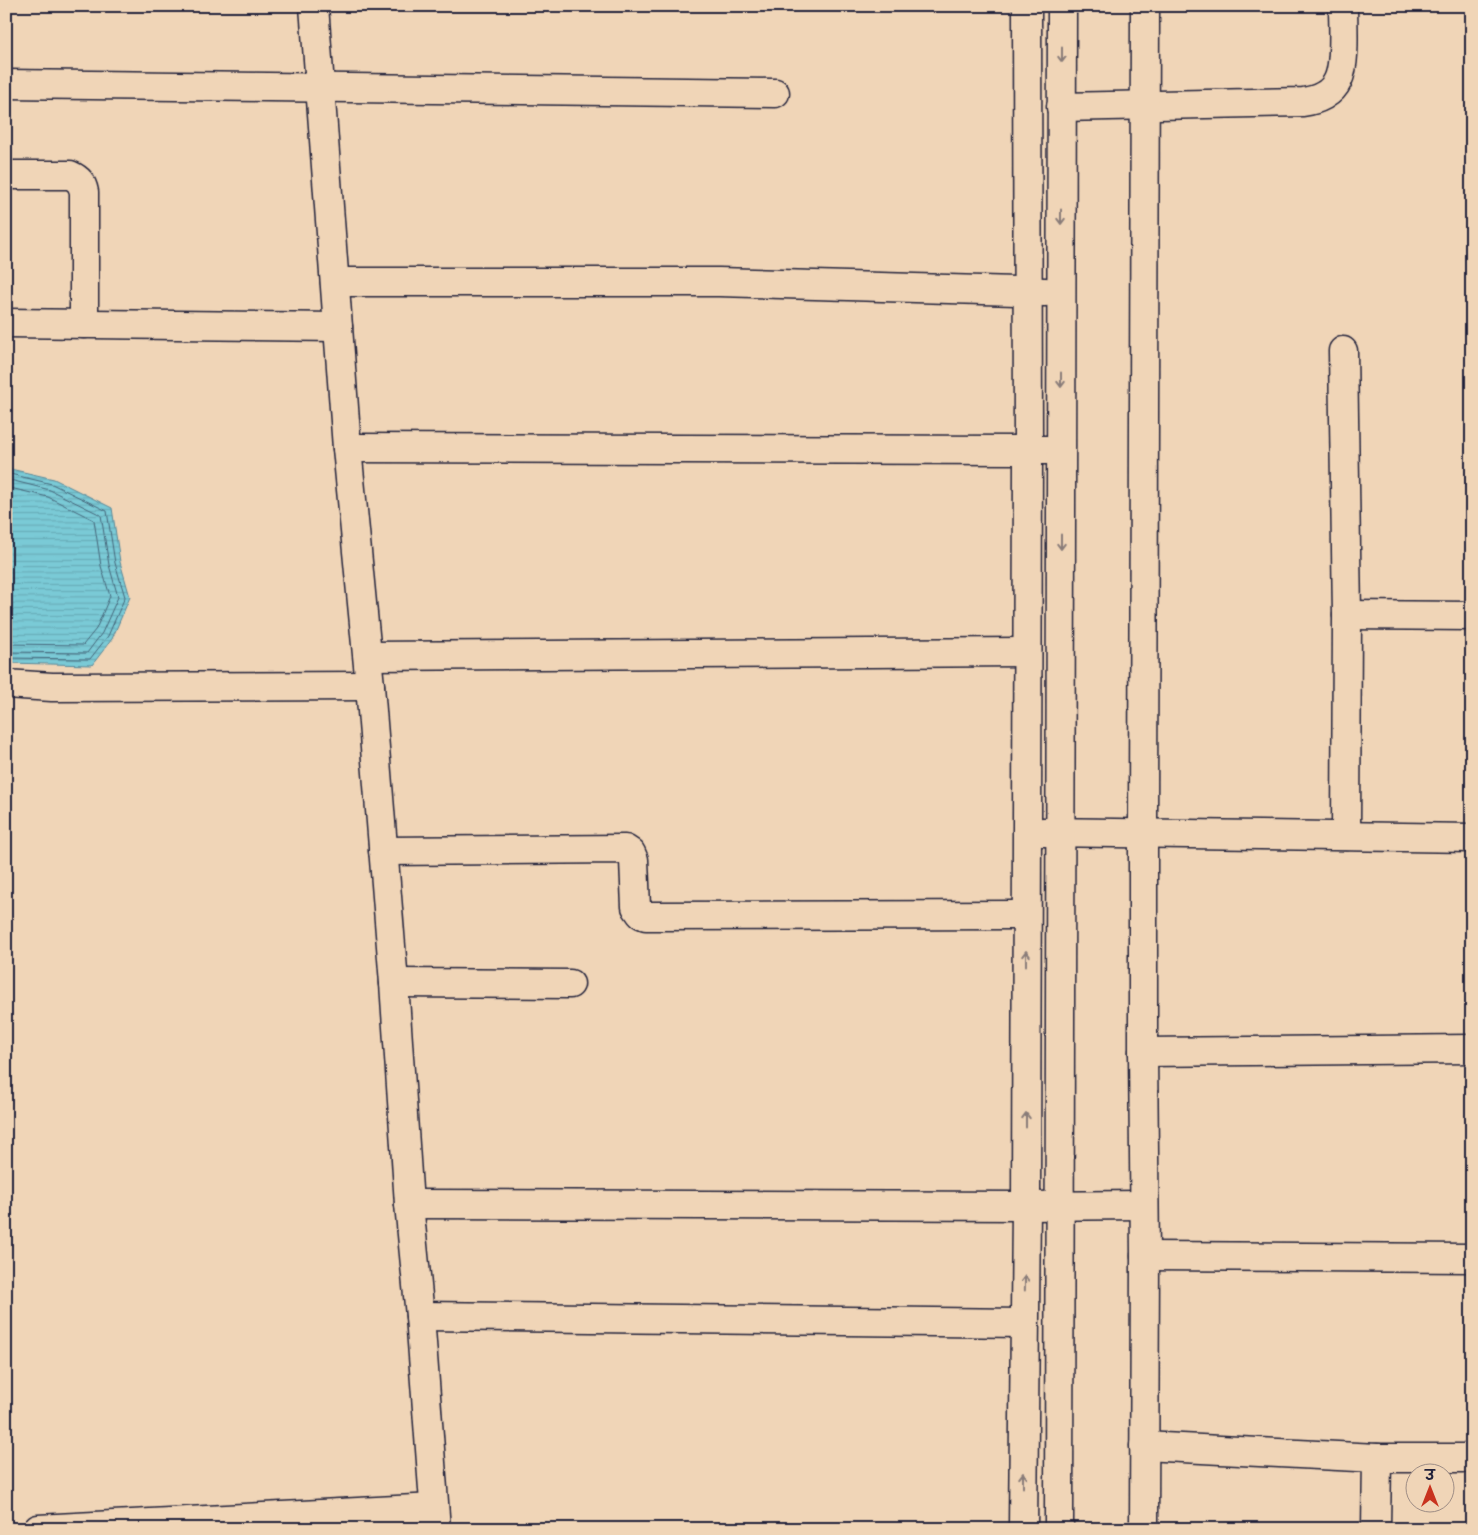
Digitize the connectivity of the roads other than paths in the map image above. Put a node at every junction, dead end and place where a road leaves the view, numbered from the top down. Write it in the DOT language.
graph roads {
  1 [pos="314,6"];
  2 [pos="1027,6"];
  3 [pos="1062,6"];
  4 [pos="1145,6"];
  5 [pos="1343,6"];
  6 [pos="6,84"];
  7 [pos="319,86"];
  8 [pos="775,93"];
  9 [pos="1145,106"];
  10 [pos="1062,107"];
  11 [pos="6,175"];
  12 [pos="334,282"];
  13 [pos="1028,291"];
  14 [pos="1061,292"];
  15 [pos="6,323"];
  16 [pos="84,324"];
  17 [pos="338,327"];
  18 [pos="1343,351"];
  19 [pos="348,448"];
  20 [pos="1028,450"];
  21 [pos="1061,451"];
  22 [pos="1347,615"];
  23 [pos="1472,616"];
  24 [pos="1027,652"];
  25 [pos="368,656"];
  26 [pos="6,684"];
  27 [pos="370,686"];
  28 [pos="1026,831"];
  29 [pos="1060,832"];
  30 [pos="1142,832"];
  31 [pos="1346,836"];
  32 [pos="1472,838"];
  33 [pos="383,851"];
  34 [pos="1026,915"];
  35 [pos="394,982"];
  36 [pos="570,984"];
  37 [pos="1472,1049"];
  38 [pos="1142,1052"];
  39 [pos="409,1204"];
  40 [pos="1144,1205"];
  41 [pos="1026,1206"];
  42 [pos="1060,1206"];
  43 [pos="1145,1256"];
  44 [pos="1472,1258"];
  45 [pos="420,1316"];
  46 [pos="1024,1323"];
  47 [pos="1144,1446"];
  48 [pos="1377,1458"];
  49 [pos="1472,1458"];
  50 [pos="435,1518"];
  51 [pos="1023,1524"];
  52 [pos="1059,1525"];
  53 [pos="38,1529"];
  54 [pos="1144,1529"];
  55 [pos="1376,1529"];
  1 -- 7 [label="street"];
  2 -- 13 [label="street"];
  3 -- 10 [label="street, one-way"];
  4 -- 9 [label="street"];
  5 -- 9 [label="street"];
  6 -- 7 [label="street"];
  7 -- 8 [label="street"];
  7 -- 12 [label="street"];
  9 -- 10 [label="street"];
  9 -- 30 [label="street"];
  10 -- 14 [label="street, one-way"];
  11 -- 16 [label="street"];
  12 -- 13 [label="street"];
  12 -- 17 [label="street"];
  13 -- 14 [label="street"];
  13 -- 20 [label="street"];
  14 -- 21 [label="street, one-way"];
  15 -- 16 [label="street"];
  16 -- 17 [label="street"];
  17 -- 19 [label="street"];
  18 -- 22 [label="street"];
  19 -- 20 [label="street"];
  19 -- 25 [label="street"];
  20 -- 21 [label="street"];
  20 -- 24 [label="street"];
  21 -- 29 [label="street, one-way"];
  22 -- 23 [label="street"];
  22 -- 31 [label="street"];
  24 -- 25 [label="street"];
  24 -- 28 [label="street"];
  25 -- 27 [label="street"];
  26 -- 27 [label="street"];
  27 -- 33 [label="street"];
  28 -- 29 [label="street"];
  28 -- 34 [label="street"];
  29 -- 30 [label="street"];
  29 -- 42 [label="street"];
  30 -- 31 [label="street"];
  30 -- 38 [label="street"];
  31 -- 32 [label="street"];
  33 -- 34 [label="street"];
  33 -- 35 [label="street"];
  41 -- 34 [label="street, one-way"];
  35 -- 36 [label="street"];
  35 -- 39 [label="street"];
  37 -- 38 [label="street"];
  38 -- 40 [label="street"];
  39 -- 41 [label="street"];
  39 -- 45 [label="street"];
  40 -- 42 [label="street"];
  40 -- 43 [label="street"];
  41 -- 42 [label="street"];
  46 -- 41 [label="street, one-way"];
  42 -- 52 [label="street"];
  43 -- 44 [label="street"];
  43 -- 47 [label="street"];
  45 -- 46 [label="street"];
  45 -- 50 [label="street"];
  51 -- 46 [label="street, one-way"];
  47 -- 48 [label="street"];
  47 -- 54 [label="street"];
  48 -- 49 [label="street"];
  48 -- 55 [label="street"];
  50 -- 53 [label="street"];
  51 -- 52 [label="street"];
}
